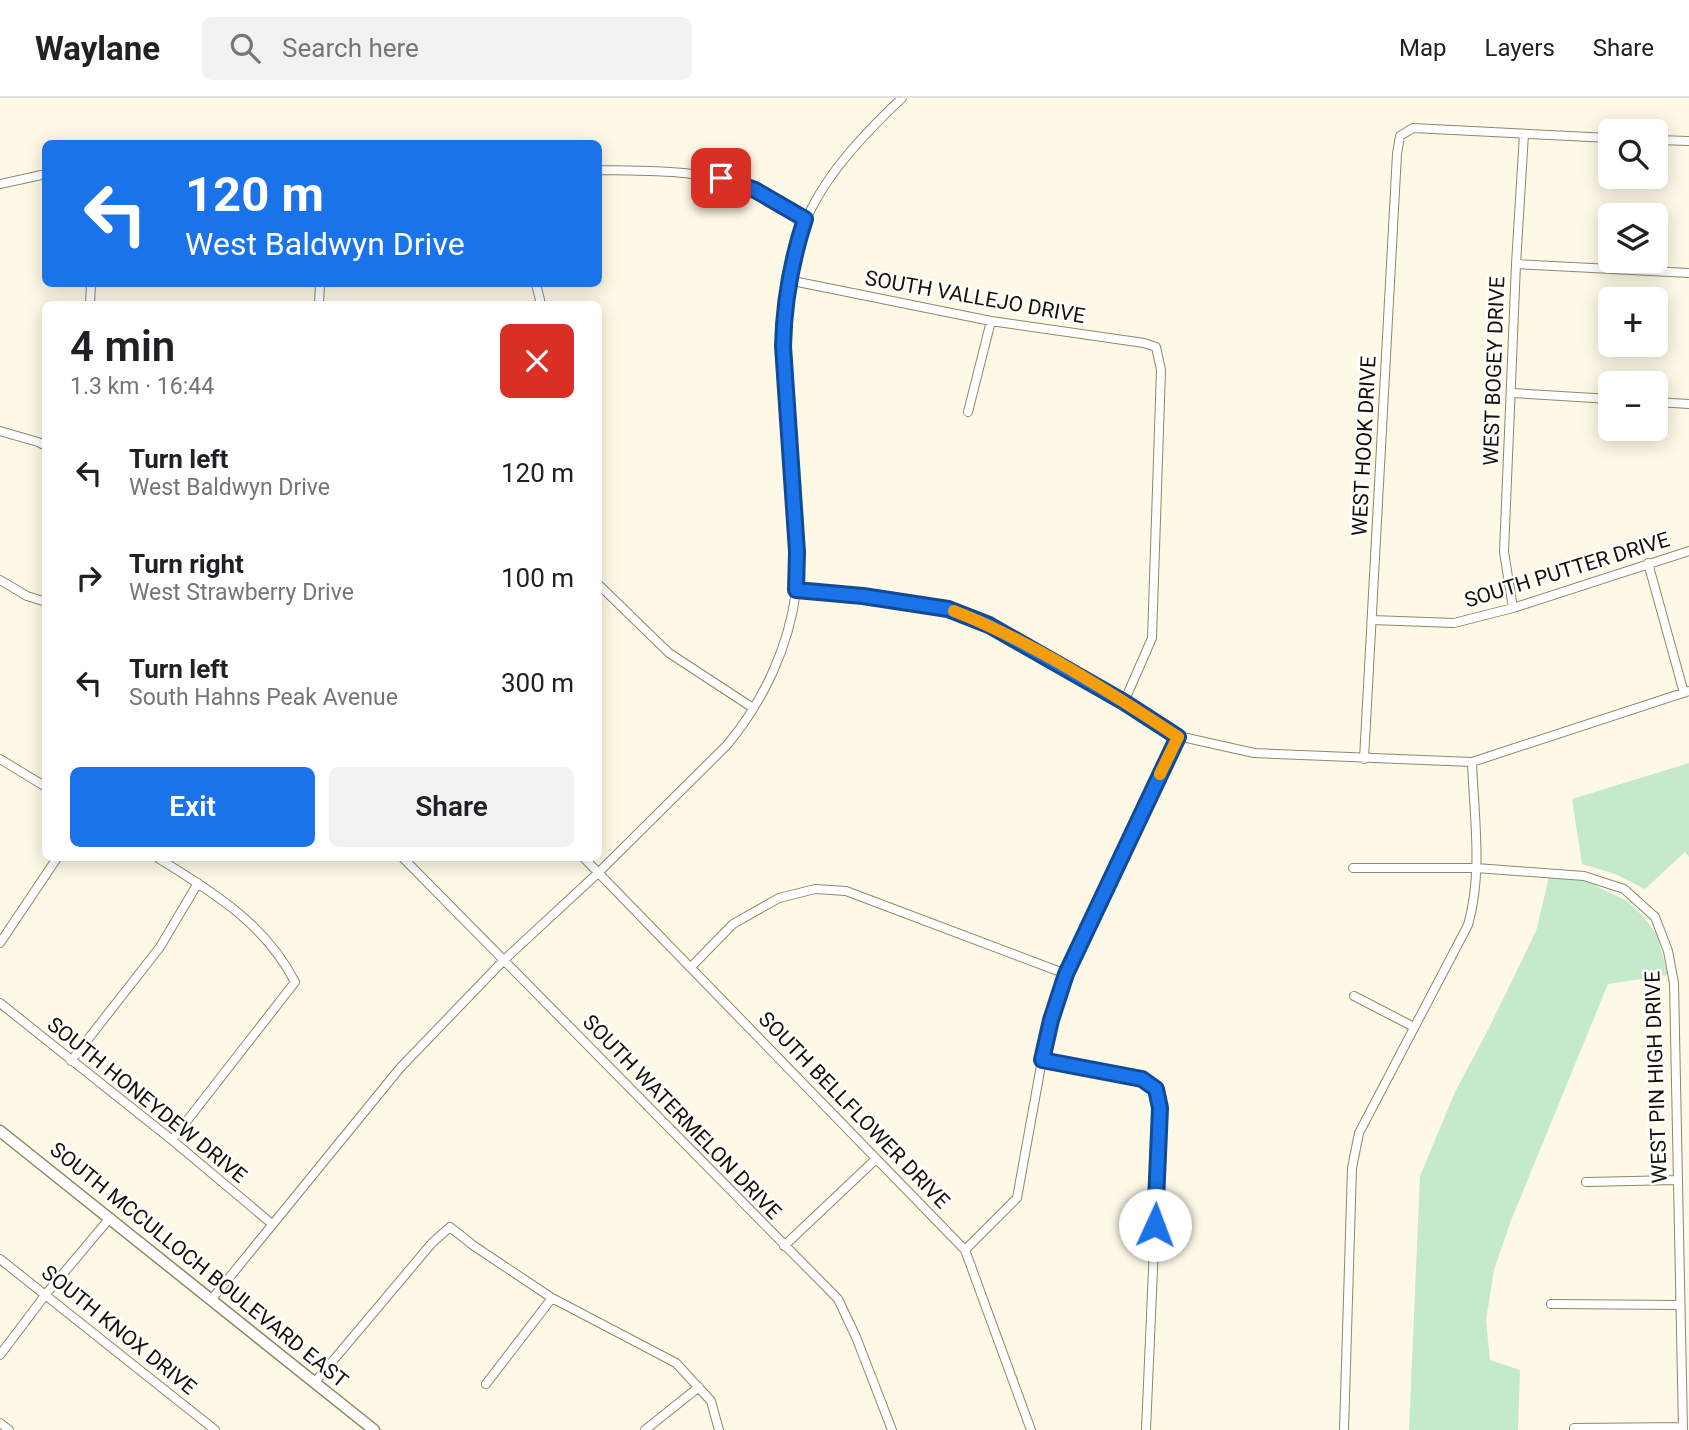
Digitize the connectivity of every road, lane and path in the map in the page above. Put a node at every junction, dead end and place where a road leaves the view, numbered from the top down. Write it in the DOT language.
graph roads {
  1 [pos="902,98"];
  2 [pos="1524,134"];
  3 [pos="1598,137"];
  4 [pos="1668,140"];
  5 [pos="1689,141"];
  6 [pos="602,170"];
  7 [pos="42,175"];
  8 [pos="0,184"];
  9 [pos="805,219"];
  10 [pos="1516,264"];
  11 [pos="1689,273"];
  12 [pos="788,281"];
  13 [pos="537,287"];
  14 [pos="540,300"];
  15 [pos="991,321"];
  16 [pos="1512,393"];
  17 [pos="1598,398"];
  18 [pos="1668,403"];
  19 [pos="1689,404"];
  20 [pos="968,412"];
  21 [pos="0,431"];
  22 [pos="42,444"];
  23 [pos="1689,551"];
  24 [pos="1648,563"];
  25 [pos="0,580"];
  26 [pos="602,588"];
  27 [pos="796,590"];
  28 [pos="42,601"];
  29 [pos="1513,608"];
  30 [pos="1372,620"];
  31 [pos="1686,692"];
  32 [pos="1124,702"];
  33 [pos="753,708"];
  34 [pos="1178,737"];
  35 [pos="0,759"];
  36 [pos="1364,759"];
  37 [pos="1472,762"];
  38 [pos="42,785"];
  39 [pos="55,861"];
  40 [pos="163,861"];
  41 [pos="406,861"];
  42 [pos="587,861"];
  43 [pos="1353,868"];
  44 [pos="1476,868"];
  45 [pos="599,872"];
  46 [pos="198,883"];
  47 [pos="4,930"];
  48 [pos="0,943"];
  49 [pos="504,960"];
  50 [pos="691,967"];
  51 [pos="1066,974"];
  52 [pos="1354,996"];
  53 [pos="0,1003"];
  54 [pos="1414,1027"];
  55 [pos="1042,1060"];
  56 [pos="71,1061"];
  57 [pos="0,1131"];
  58 [pos="172,1140"];
  59 [pos="876,1159"];
  60 [pos="1677,1180"];
  61 [pos="1586,1182"];
  62 [pos="109,1219"];
  63 [pos="272,1224"];
  64 [pos="784,1247"];
  65 [pos="965,1250"];
  66 [pos="0,1259"];
  67 [pos="46,1294"];
  68 [pos="552,1298"];
  69 [pos="211,1300"];
  70 [pos="1550,1304"];
  71 [pos="1680,1305"];
  72 [pos="0,1356"];
  73 [pos="315,1382"];
  74 [pos="486,1384"];
  75 [pos="699,1387"];
  76 [pos="0,1423"];
  77 [pos="1683,1428"];
  78 [pos="9,1430"];
  79 [pos="215,1430"];
  80 [pos="374,1430"];
  81 [pos="645,1430"];
  82 [pos="719,1430"];
  83 [pos="892,1430"];
  84 [pos="1031,1430"];
  85 [pos="1146,1430"];
  86 [pos="1344,1430"];
  87 [pos="1574,1430"];
  1 -- 9 [label="street"];
  2 -- 3 [label="street"];
  2 -- 10 [label="street, WEST BOGEY DRIVE"];
  2 -- 30 [label="street, WEST HOOK DRIVE"];
  4 -- 5 [label="street"];
  6 -- 9 [label="street"];
  7 -- 8 [label="street"];
  9 -- 12 [label="street"];
  10 -- 11 [label="street"];
  10 -- 16 [label="street, WEST BOGEY DRIVE"];
  12 -- 15 [label="street, SOUTH VALLEJO DRIVE"];
  12 -- 27 [label="street"];
  13 -- 14 [label="street"];
  15 -- 20 [label="street"];
  15 -- 32 [label="street, SOUTH VALLEJO DRIVE"];
  16 -- 17 [label="street"];
  16 -- 29 [label="street, WEST BOGEY DRIVE"];
  18 -- 19 [label="street"];
  21 -- 22 [label="street"];
  23 -- 24 [label="street, SOUTH PUTTER DRIVE"];
  24 -- 29 [label="street, SOUTH PUTTER DRIVE"];
  24 -- 31 [label="street"];
  25 -- 28 [label="street"];
  26 -- 33 [label="street"];
  27 -- 32 [label="street"];
  27 -- 33 [label="street"];
  29 -- 30 [label="street, SOUTH PUTTER DRIVE"];
  30 -- 36 [label="street, WEST HOOK DRIVE"];
  31 -- 37 [label="street"];
  32 -- 34 [label="street"];
  33 -- 45 [label="street"];
  34 -- 36 [label="street"];
  34 -- 51 [label="street"];
  35 -- 38 [label="street"];
  36 -- 37 [label="street"];
  37 -- 44 [label="street"];
  39 -- 47 [label="street"];
  40 -- 46 [label="street"];
  41 -- 49 [label="street, SOUTH WATERMELON DRIVE"];
  42 -- 45 [label="street, SOUTH BELLFLOWER DRIVE"];
  43 -- 44 [label="street, WEST PIN HIGH DRIVE"];
  44 -- 54 [label="street"];
  44 -- 60 [label="street, WEST PIN HIGH DRIVE"];
  45 -- 49 [label="street"];
  45 -- 50 [label="street, SOUTH BELLFLOWER DRIVE"];
  46 -- 56 [label="street"];
  46 -- 58 [label="street"];
  47 -- 48 [label="street"];
  49 -- 63 [label="street"];
  49 -- 64 [label="street, SOUTH WATERMELON DRIVE"];
  50 -- 51 [label="street"];
  50 -- 59 [label="street, SOUTH BELLFLOWER DRIVE"];
  51 -- 55 [label="street"];
  52 -- 54 [label="street"];
  53 -- 56 [label="street, SOUTH HONEYDEW DRIVE"];
  54 -- 86 [label="street"];
  55 -- 65 [label="street"];
  55 -- 85 [label="street"];
  56 -- 58 [label="street, SOUTH HONEYDEW DRIVE"];
  57 -- 62 [label="main road, SOUTH MCCULLOCH BOULEVARD EAST"];
  58 -- 63 [label="street, SOUTH HONEYDEW DRIVE"];
  59 -- 64 [label="street"];
  59 -- 65 [label="street, SOUTH BELLFLOWER DRIVE"];
  60 -- 61 [label="street"];
  60 -- 71 [label="street, WEST PIN HIGH DRIVE"];
  62 -- 67 [label="street"];
  62 -- 69 [label="main road, SOUTH MCCULLOCH BOULEVARD EAST"];
  63 -- 69 [label="street"];
  64 -- 83 [label="street, SOUTH WATERMELON DRIVE"];
  65 -- 84 [label="street, SOUTH BELLFLOWER DRIVE"];
  66 -- 67 [label="street, SOUTH KNOX DRIVE"];
  67 -- 72 [label="street"];
  67 -- 79 [label="street, SOUTH KNOX DRIVE"];
  68 -- 73 [label="street"];
  68 -- 74 [label="street"];
  68 -- 75 [label="street"];
  69 -- 73 [label="main road, SOUTH MCCULLOCH BOULEVARD EAST"];
  70 -- 71 [label="street"];
  71 -- 77 [label="street, WEST PIN HIGH DRIVE"];
  73 -- 80 [label="main road, SOUTH MCCULLOCH BOULEVARD EAST"];
  75 -- 81 [label="street"];
  75 -- 82 [label="street"];
  76 -- 78 [label="street"];
  77 -- 87 [label="street"];
}
